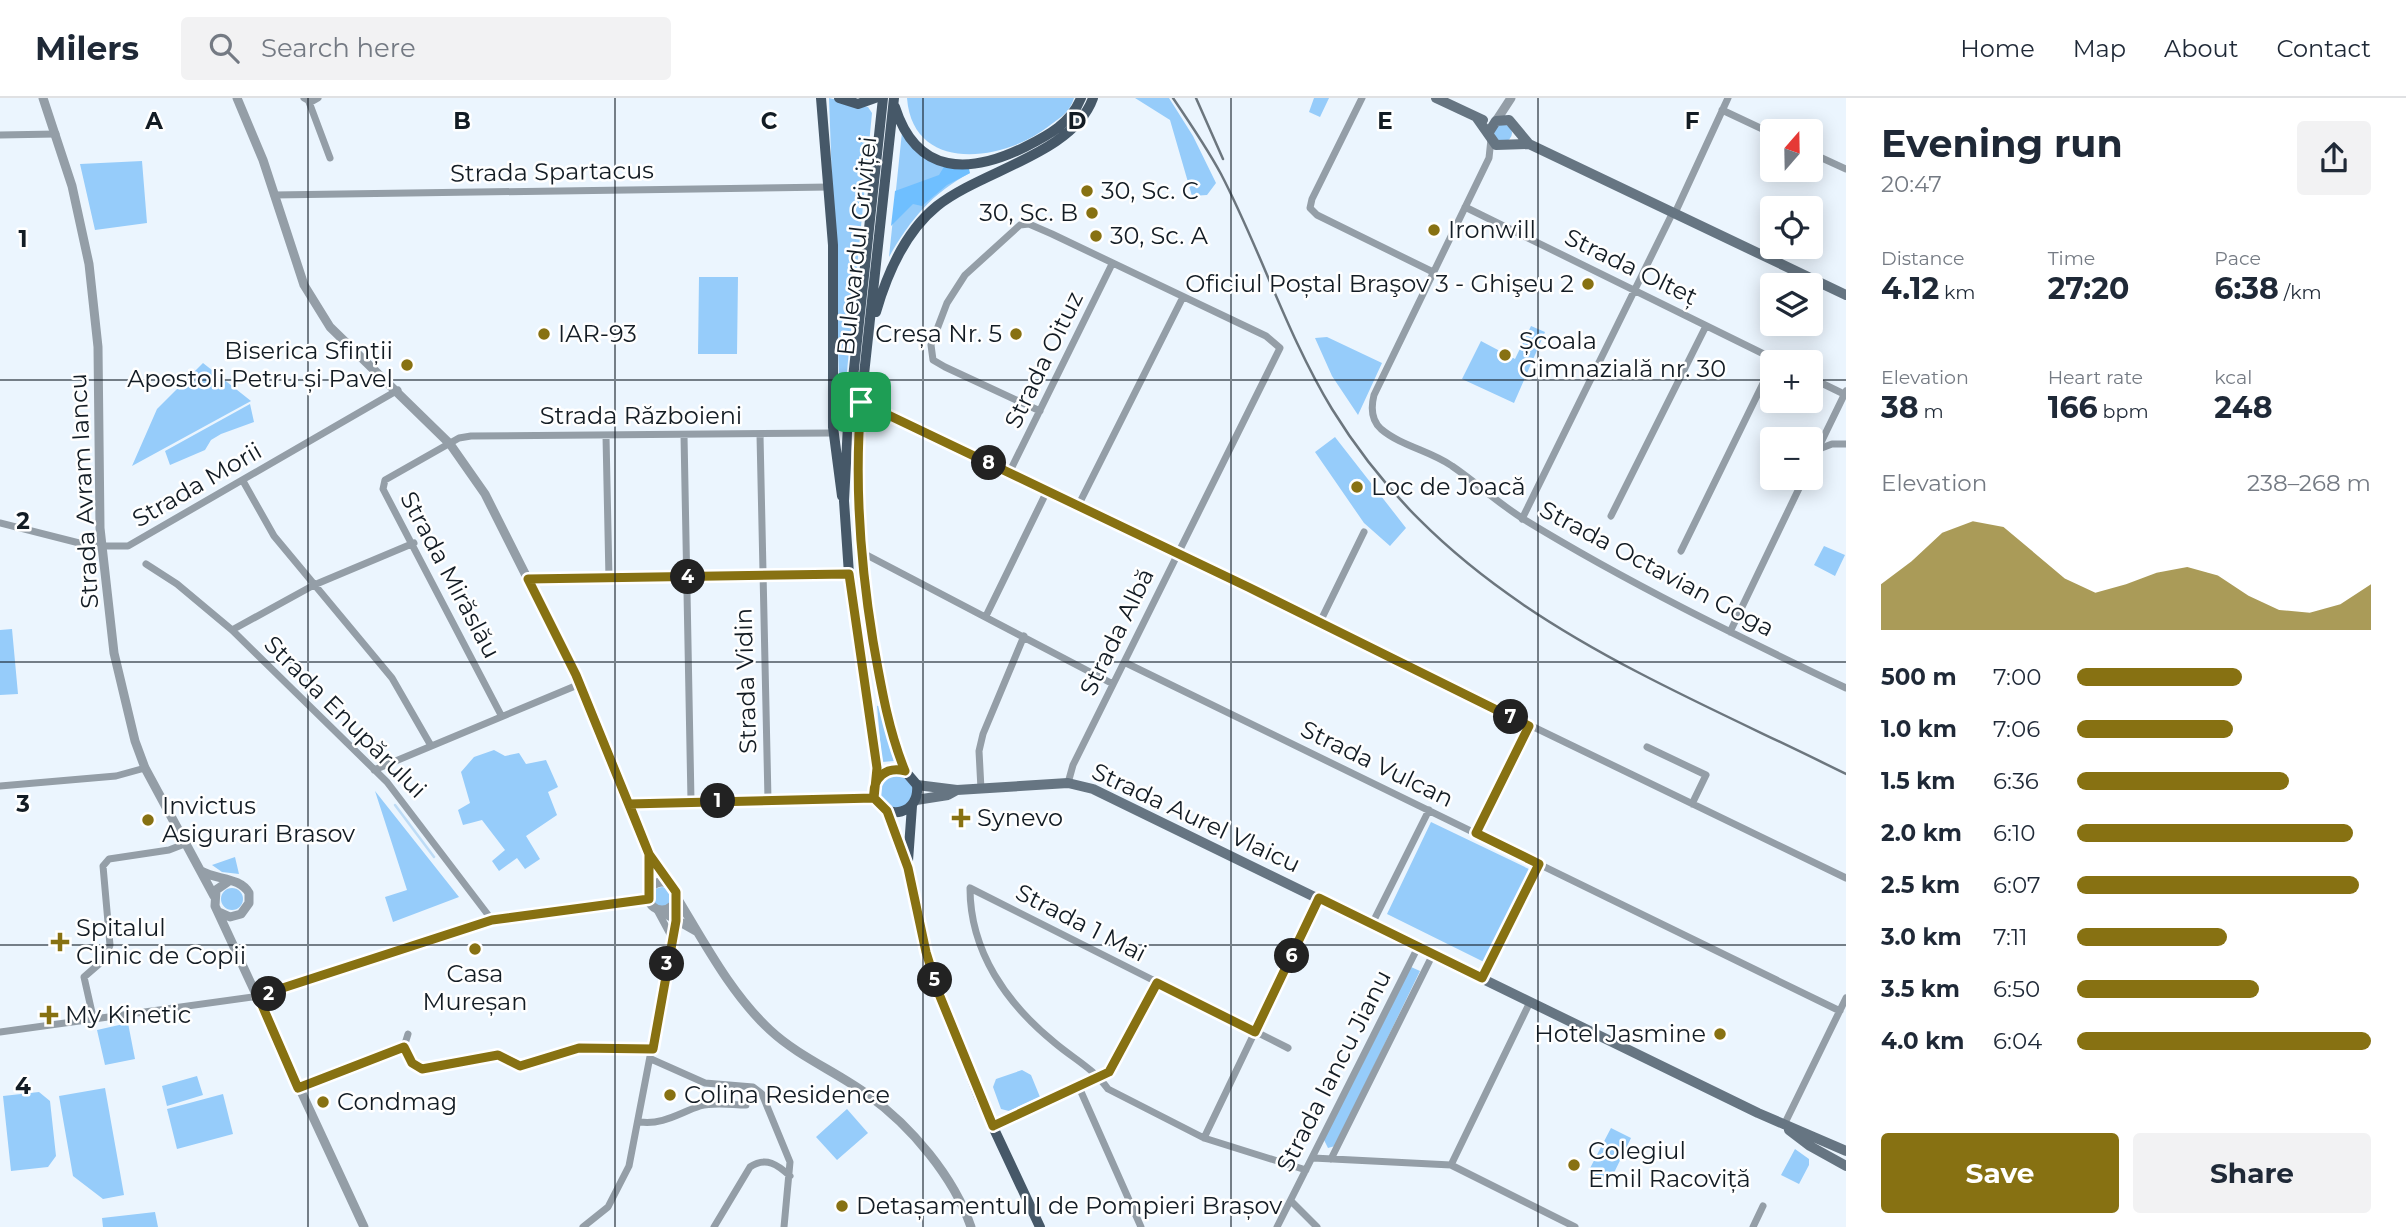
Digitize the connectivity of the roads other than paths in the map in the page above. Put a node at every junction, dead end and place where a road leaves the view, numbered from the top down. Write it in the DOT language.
graph roads {
  1 [pos="43,98"];
  2 [pos="237,98"];
  3 [pos="318,98"];
  4 [pos="821,98"];
  5 [pos="839,98"];
  6 [pos="875,98"];
  7 [pos="1081,98"];
  8 [pos="1093,98"];
  9 [pos="1362,98"];
  10 [pos="1436,98"];
  11 [pos="1728,98"];
  12 [pos="890,99"];
  13 [pos="1511,99"];
  14 [pos="307,100"];
  15 [pos="1722,110"];
  16 [pos="1515,126"];
  17 [pos="1492,128"];
  18 [pos="1760,128"];
  19 [pos="56,134"];
  20 [pos="0,135"];
  21 [pos="1529,144"];
  22 [pos="1507,146"];
  23 [pos="1490,157"];
  24 [pos="330,158"];
  25 [pos="1824,159"];
  26 [pos="1846,169"];
  27 [pos="829,187"];
  28 [pos="275,195"];
  29 [pos="1465,207"];
  30 [pos="1674,213"];
  31 [pos="1112,264"];
  32 [pos="1433,272"];
  33 [pos="1635,290"];
  34 [pos="1846,295"];
  35 [pos="1183,297"];
  36 [pos="1706,326"];
  37 [pos="867,345"];
  38 [pos="1760,354"];
  39 [pos="1823,383"];
  40 [pos="398,390"];
  41 [pos="1760,392"];
  42 [pos="1846,393"];
  43 [pos="861,402"];
  44 [pos="1040,411"];
  45 [pos="834,433"];
  46 [pos="760,435"];
  47 [pos="606,436"];
  48 [pos="684,436"];
  49 [pos="1823,440"];
  50 [pos="450,443"];
  51 [pos="1846,444"];
  52 [pos="1823,448"];
  53 [pos="1009,473"];
  54 [pos="243,481"];
  55 [pos="1798,490"];
  56 [pos="1047,491"];
  57 [pos="844,501"];
  58 [pos="1079,506"];
  59 [pos="1611,516"];
  60 [pos="1522,519"];
  61 [pos="0,523"];
  62 [pos="1364,532"];
  63 [pos="414,544"];
  64 [pos="102,548"];
  65 [pos="1681,551"];
  66 [pos="860,552"];
  67 [pos="1177,553"];
  68 [pos="146,564"];
  69 [pos="849,574"];
  70 [pos="762,576"];
  71 [pos="686,578"];
  72 [pos="528,579"];
  73 [pos="608,579"];
  74 [pos="314,584"];
  75 [pos="986,616"];
  76 [pos="1320,622"];
  77 [pos="232,630"];
  78 [pos="1730,632"];
  79 [pos="1024,636"];
  80 [pos="1124,662"];
  81 [pos="580,684"];
  82 [pos="1113,684"];
  83 [pos="1846,688"];
  84 [pos="501,715"];
  85 [pos="1529,726"];
  86 [pos="430,744"];
  87 [pos="1647,747"];
  88 [pos="145,768"];
  89 [pos="374,770"];
  90 [pos="905,771"];
  91 [pos="876,781"];
  92 [pos="1068,783"];
  93 [pos="917,785"];
  94 [pos="0,786"];
  95 [pos="981,789"];
  96 [pos="957,790"];
  97 [pos="874,798"];
  98 [pos="768,800"];
  99 [pos="691,802"];
  100 [pos="914,803"];
  101 [pos="629,804"];
  102 [pos="1692,804"];
  103 [pos="1429,810"];
  104 [pos="887,811"];
  105 [pos="1476,833"];
  106 [pos="187,843"];
  107 [pos="649,854"];
  108 [pos="1539,864"];
  109 [pos="908,868"];
  110 [pos="201,871"];
  111 [pos="1846,878"];
  112 [pos="229,881"];
  113 [pos="668,883"];
  114 [pos="649,895"];
  115 [pos="214,896"];
  116 [pos="1319,898"];
  117 [pos="676,899"];
  118 [pos="658,909"];
  119 [pos="219,912"];
  120 [pos="238,916"];
  121 [pos="492,920"];
  122 [pos="676,921"];
  123 [pos="1372,924"];
  124 [pos="696,931"];
  125 [pos="671,937"];
  126 [pos="234,945"];
  127 [pos="1418,947"];
  128 [pos="1433,954"];
  129 [pos="1482,978"];
  130 [pos="1157,983"];
  131 [pos="258,996"];
  132 [pos="1846,998"];
  133 [pos="1530,1002"];
  134 [pos="1840,1011"];
  135 [pos="93,1017"];
  136 [pos="0,1032"];
  137 [pos="1255,1032"];
  138 [pos="408,1034"];
  139 [pos="404,1047"];
  140 [pos="1288,1048"];
  141 [pos="653,1049"];
  142 [pos="651,1059"];
  143 [pos="1098,1075"];
  144 [pos="1078,1085"];
  145 [pos="298,1088"];
  146 [pos="746,1105"];
  147 [pos="640,1122"];
  148 [pos="1784,1125"];
  149 [pos="993,1126"];
  150 [pos="1204,1138"];
  151 [pos="1846,1151"];
  152 [pos="1313,1158"];
  153 [pos="1331,1159"];
  154 [pos="1451,1166"];
  155 [pos="1846,1166"];
  156 [pos="1306,1170"];
  157 [pos="790,1176"];
  158 [pos="1291,1201"];
  159 [pos="1763,1206"];
  160 [pos="364,1227"];
  161 [pos="584,1227"];
  162 [pos="714,1227"];
  163 [pos="784,1227"];
  164 [pos="971,1227"];
  165 [pos="1040,1227"];
  166 [pos="1141,1227"];
  167 [pos="1278,1227"];
  168 [pos="1317,1227"];
  169 [pos="1575,1227"];
  170 [pos="1752,1227"];
  1 -- 19 [label="street, Strada Avram Iancu"];
  2 -- 28 [label="street"];
  3 -- 14 [label="street"];
  4 -- 27 [label="main road, Bulevardul Griviței"];
  5 -- 6 [label="main road"];
  7 -- 12 [label="main road"];
  8 -- 37 [label="main road"];
  9 -- 32 [label="street"];
  10 -- 17 [label="main road"];
  11 -- 15 [label="street"];
  12 -- 37 [label="main road, Bulevardul Griviței"];
  12 -- 57 [label="main road, Bulevardul Griviței"];
  13 -- 16 [label="street"];
  13 -- 17 [label="street"];
  14 -- 24 [label="street"];
  15 -- 18 [label="street"];
  15 -- 30 [label="street"];
  16 -- 17 [label="main road"];
  16 -- 21 [label="main road"];
  16 -- 22 [label="main road"];
  17 -- 22 [label="main road"];
  17 -- 23 [label="street"];
  19 -- 20 [label="street"];
  19 -- 64 [label="street, Strada Avram Iancu"];
  21 -- 22 [label="main road"];
  21 -- 30 [label="main road"];
  22 -- 23 [label="street"];
  23 -- 29 [label="street"];
  25 -- 26 [label="street"];
  27 -- 28 [label="street, Strada Spartacus"];
  27 -- 45 [label="main road, Bulevardul Griviței"];
  28 -- 40 [label="street"];
  29 -- 32 [label="street"];
  29 -- 33 [label="street, Strada Olteț"];
  30 -- 33 [label="street"];
  30 -- 34 [label="main road"];
  31 -- 35 [label="street"];
  31 -- 44 [label="street, Strada Oituz"];
  31 -- 44 [label="street"];
  32 -- 60 [label="street, Strada Octavian Goga"];
  33 -- 36 [label="street, Strada Olteț"];
  33 -- 60 [label="street"];
  35 -- 58 [label="street"];
  35 -- 67 [label="street, Strada Albă"];
  36 -- 38 [label="street, Strada Olteț"];
  36 -- 59 [label="street"];
  37 -- 43 [label="main road, Bulevardul Griviței"];
  39 -- 42 [label="street"];
  40 -- 50 [label="street"];
  40 -- 54 [label="street, Strada Morii"];
  41 -- 65 [label="street"];
  42 -- 49 [label="street"];
  43 -- 53 [label="street"];
  43 -- 66 [label="main road, Bulevardul Griviței"];
  44 -- 53 [label="street, Strada Oituz"];
  45 -- 46 [label="street, Strada Războieni"];
  45 -- 57 [label="main road, Bulevardul Griviței"];
  46 -- 48 [label="street, Strada Războieni"];
  46 -- 70 [label="street, Strada Vidin"];
  47 -- 48 [label="street, Strada Războieni"];
  47 -- 50 [label="street, Strada Războieni"];
  47 -- 73 [label="street"];
  48 -- 71 [label="street"];
  50 -- 63 [label="street, Strada Mirăslău"];
  50 -- 72 [label="street"];
  51 -- 52 [label="street"];
  53 -- 56 [label="street"];
  54 -- 64 [label="street, Strada Morii"];
  54 -- 74 [label="street"];
  55 -- 78 [label="street"];
  56 -- 58 [label="street"];
  56 -- 75 [label="street"];
  57 -- 69 [label="main road, Bulevardul Griviței"];
  58 -- 67 [label="street"];
  60 -- 78 [label="street, Strada Octavian Goga"];
  61 -- 64 [label="street, Strada Morii"];
  62 -- 76 [label="street"];
  63 -- 74 [label="street"];
  63 -- 84 [label="street, Strada Mirăslău"];
  64 -- 88 [label="street, Strada Avram Iancu"];
  66 -- 75 [label="street"];
  66 -- 90 [label="main road, Bulevardul Griviței"];
  67 -- 76 [label="street"];
  67 -- 80 [label="street, Strada Albă"];
  68 -- 77 [label="street, Strada Enupărului"];
  69 -- 70 [label="street"];
  69 -- 91 [label="main road, Bulevardul Griviței"];
  70 -- 71 [label="street"];
  70 -- 98 [label="street, Strada Vidin"];
  71 -- 73 [label="street"];
  71 -- 99 [label="street"];
  72 -- 73 [label="street"];
  72 -- 81 [label="street"];
  74 -- 77 [label="street"];
  74 -- 86 [label="street"];
  75 -- 79 [label="street"];
  76 -- 85 [label="street"];
  77 -- 89 [label="street, Strada Enupărului"];
  78 -- 83 [label="street, Strada Octavian Goga"];
  79 -- 82 [label="street"];
  79 -- 95 [label="street"];
  80 -- 82 [label="street, Strada Albă"];
  80 -- 103 [label="street, Strada Vulcan"];
  81 -- 84 [label="street"];
  81 -- 101 [label="street"];
  82 -- 92 [label="street, Strada Albă"];
  84 -- 86 [label="street"];
  85 -- 102 [label="street"];
  85 -- 105 [label="street"];
  86 -- 89 [label="street"];
  87 -- 102 [label="street"];
  88 -- 94 [label="street"];
  88 -- 106 [label="street, Strada Avram Iancu"];
  89 -- 121 [label="street, Strada Enupărului"];
  90 -- 91 [label="main road"];
  90 -- 93 [label="main road"];
  91 -- 97 [label="main road"];
  92 -- 95 [label="main road, Strada Aurel Vlaicu"];
  92 -- 116 [label="main road, Strada Aurel Vlaicu"];
  93 -- 96 [label="main road, Strada Aurel Vlaicu"];
  93 -- 100 [label="main road"];
  95 -- 96 [label="main road, Strada Aurel Vlaicu"];
  96 -- 100 [label="main road, Strada Aurel Vlaicu"];
  97 -- 98 [label="street"];
  97 -- 104 [label="main road"];
  98 -- 99 [label="street"];
  99 -- 101 [label="street"];
  100 -- 104 [label="main road"];
  100 -- 109 [label="main road"];
  101 -- 107 [label="street"];
  102 -- 111 [label="street"];
  103 -- 105 [label="street, Strada Vulcan"];
  103 -- 123 [label="street"];
  104 -- 109 [label="main road"];
  105 -- 108 [label="street, Strada Vulcan"];
  106 -- 110 [label="street, Strada Avram Iancu"];
  106 -- 135 [label="street"];
  107 -- 113 [label="street"];
  107 -- 114 [label="street"];
  108 -- 129 [label="street"];
  108 -- 134 [label="street, Strada Vulcan"];
  109 -- 149 [label="main road"];
  110 -- 112 [label="street"];
  110 -- 115 [label="street, Strada Avram Iancu"];
  112 -- 115 [label="street"];
  112 -- 120 [label="street"];
  113 -- 114 [label="street"];
  113 -- 117 [label="street"];
  114 -- 118 [label="street"];
  114 -- 121 [label="street"];
  115 -- 119 [label="street"];
  116 -- 123 [label="main road, Strada Aurel Vlaicu"];
  116 -- 137 [label="street"];
  117 -- 118 [label="street"];
  117 -- 122 [label="street"];
  117 -- 124 [label="street"];
  118 -- 122 [label="street"];
  118 -- 125 [label="street"];
  119 -- 120 [label="street"];
  119 -- 126 [label="street"];
  120 -- 126 [label="street"];
  121 -- 131 [label="street"];
  122 -- 124 [label="street"];
  122 -- 125 [label="street"];
  123 -- 127 [label="main road, Strada Aurel Vlaicu"];
  124 -- 125 [label="street"];
  124 -- 164 [label="street"];
  125 -- 141 [label="street"];
  126 -- 131 [label="street"];
  127 -- 128 [label="main road, Strada Aurel Vlaicu"];
  127 -- 152 [label="street, Strada Iancu Jianu"];
  128 -- 129 [label="main road, Strada Aurel Vlaicu"];
  128 -- 153 [label="street, Strada Iancu Jianu"];
  129 -- 133 [label="main road, Strada Aurel Vlaicu"];
  130 -- 137 [label="street, Strada 1 Mai"];
  130 -- 143 [label="street"];
  130 -- 143 [label="street, Strada 1 Mai"];
  131 -- 135 [label="street"];
  131 -- 145 [label="street"];
  132 -- 134 [label="street"];
  133 -- 148 [label="main road, Strada Aurel Vlaicu"];
  133 -- 154 [label="street"];
  134 -- 148 [label="street"];
  135 -- 136 [label="street"];
  137 -- 140 [label="street, Strada 1 Mai"];
  137 -- 150 [label="street"];
  138 -- 139 [label="street"];
  139 -- 141 [label="street"];
  139 -- 145 [label="street"];
  141 -- 142 [label="street"];
  142 -- 147 [label="street"];
  142 -- 157 [label="street"];
  143 -- 144 [label="street"];
  143 -- 150 [label="street"];
  144 -- 149 [label="street"];
  144 -- 166 [label="street"];
  145 -- 160 [label="street"];
  146 -- 147 [label="street"];
  147 -- 161 [label="street"];
  148 -- 151 [label="main road, Strada Aurel Vlaicu"];
  148 -- 155 [label="main road, Strada Aurel Vlaicu"];
  149 -- 165 [label="main road"];
  150 -- 156 [label="street"];
  152 -- 153 [label="street"];
  152 -- 156 [label="street, Strada Iancu Jianu"];
  153 -- 154 [label="street"];
  154 -- 169 [label="street"];
  156 -- 158 [label="street, Strada Iancu Jianu"];
  157 -- 162 [label="street"];
  157 -- 163 [label="street"];
  158 -- 167 [label="street, Strada Iancu Jianu"];
  158 -- 168 [label="street"];
  159 -- 170 [label="street"];
}
